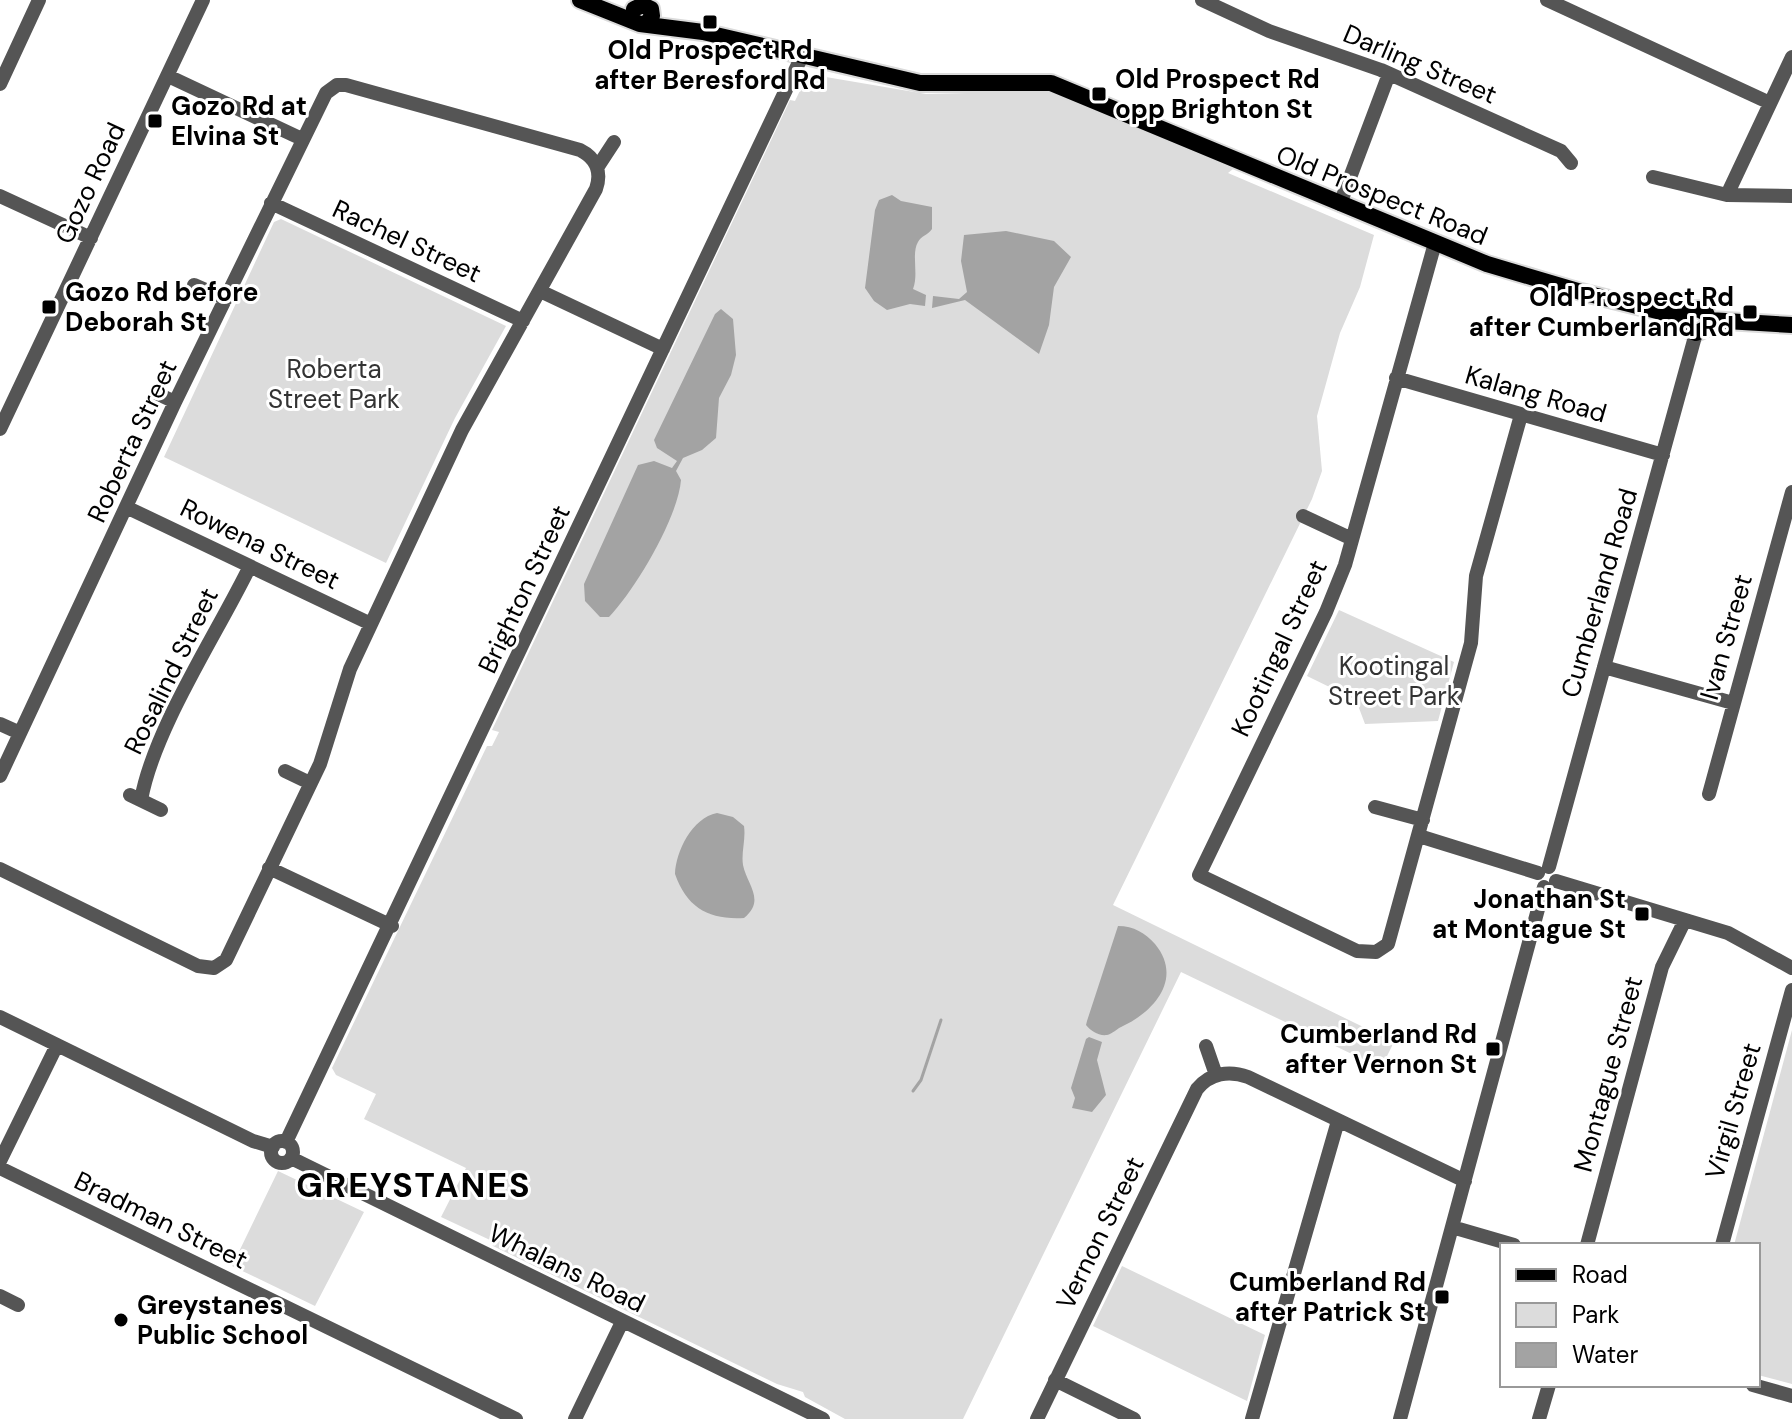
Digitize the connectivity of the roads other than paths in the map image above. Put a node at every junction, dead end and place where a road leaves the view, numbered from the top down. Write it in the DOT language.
graph roads {
  1 [pos="39,0"];
  2 [pos="203,0"];
  3 [pos="582,0"];
  4 [pos="1202,0"];
  5 [pos="1547,0"];
  6 [pos="644,10"];
  7 [pos="802,56"];
  8 [pos="1792,57"];
  9 [pos="1389,74"];
  10 [pos="168,76"];
  11 [pos="0,84"];
  12 [pos="1770,103"];
  13 [pos="302,139"];
  14 [pos="614,142"];
  15 [pos="1571,163"];
  16 [pos="597,168"];
  17 [pos="1653,177"];
  18 [pos="1727,195"];
  19 [pos="0,196"];
  20 [pos="1792,196"];
  21 [pos="271,203"];
  22 [pos="1340,204"];
  23 [pos="91,238"];
  24 [pos="1435,243"];
  25 [pos="194,285"];
  26 [pos="540,291"];
  27 [pos="226,299"];
  28 [pos="1685,318"];
  29 [pos="1709,320"];
  30 [pos="523,321"];
  31 [pos="1792,325"];
  32 [pos="1696,333"];
  33 [pos="663,349"];
  34 [pos="1396,378"];
  35 [pos="158,394"];
  36 [pos="175,402"];
  37 [pos="1521,415"];
  38 [pos="0,429"];
  39 [pos="1663,455"];
  40 [pos="1792,492"];
  41 [pos="128,508"];
  42 [pos="1303,516"];
  43 [pos="1350,538"];
  44 [pos="250,566"];
  45 [pos="371,624"];
  46 [pos="1604,667"];
  47 [pos="1733,703"];
  48 [pos="0,724"];
  49 [pos="20,733"];
  50 [pos="285,771"];
  51 [pos="0,776"];
  52 [pos="310,783"];
  53 [pos="1709,794"];
  54 [pos="1375,807"];
  55 [pos="161,810"];
  56 [pos="1423,820"];
  57 [pos="1419,836"];
  58 [pos="269,868"];
  59 [pos="0,869"];
  60 [pos="1547,877"];
  61 [pos="1685,920"];
  62 [pos="392,926"];
  63 [pos="1792,968"];
  64 [pos="1792,990"];
  65 [pos="0,1017"];
  66 [pos="57,1045"];
  67 [pos="1206,1046"];
  68 [pos="1216,1075"];
  69 [pos="1338,1121"];
  70 [pos="280,1144"];
  71 [pos="0,1161"];
  72 [pos="0,1168"];
  73 [pos="1465,1181"];
  74 [pos="1452,1227"];
  75 [pos="1507,1243"];
  76 [pos="1588,1243"];
  77 [pos="1723,1243"];
  78 [pos="0,1296"];
  79 [pos="18,1305"];
  80 [pos="622,1322"];
  81 [pos="1055,1380"];
  82 [pos="1548,1387"];
  83 [pos="1760,1387"];
  84 [pos="1792,1396"];
  85 [pos="516,1419"];
  86 [pos="575,1419"];
  87 [pos="823,1419"];
  88 [pos="1037,1419"];
  89 [pos="1134,1419"];
  90 [pos="1252,1419"];
  91 [pos="1400,1419"];
  92 [pos="1539,1419"];
  1 -- 11 [label="street"];
  2 -- 10 [label="street, Gozo Road"];
  3 -- 6 [label="main road, Old Prospect Road"];
  4 -- 9 [label="street, Darling Street"];
  5 -- 12 [label="street"];
  6 -- 7 [label="main road, Old Prospect Road"];
  7 -- 22 [label="main road, Old Prospect Road"];
  7 -- 33 [label="street, Brighton Street"];
  8 -- 12 [label="street"];
  9 -- 15 [label="street, Darling Street"];
  9 -- 22 [label="street"];
  10 -- 13 [label="street"];
  10 -- 23 [label="street, Gozo Road"];
  12 -- 18 [label="street"];
  13 -- 16 [label="street, Roberta Street"];
  13 -- 21 [label="street, Roberta Street"];
  14 -- 16 [label="street"];
  16 -- 26 [label="street"];
  17 -- 18 [label="street"];
  18 -- 20 [label="street"];
  19 -- 23 [label="street"];
  21 -- 27 [label="street, Roberta Street"];
  21 -- 30 [label="street, Rachel Street"];
  22 -- 24 [label="main road, Old Prospect Road"];
  23 -- 38 [label="street, Gozo Road"];
  24 -- 28 [label="main road, Old Prospect Road"];
  24 -- 34 [label="street, Kootingal Street"];
  25 -- 27 [label="street"];
  26 -- 30 [label="street"];
  26 -- 33 [label="street"];
  27 -- 36 [label="street, Roberta Street"];
  28 -- 29 [label="main road"];
  28 -- 32 [label="main road"];
  29 -- 31 [label="main road"];
  29 -- 32 [label="main road"];
  30 -- 45 [label="street"];
  32 -- 39 [label="street, Cumberland Road"];
  33 -- 62 [label="street, Brighton Street"];
  34 -- 37 [label="street, Kalang Road"];
  34 -- 43 [label="street, Kootingal Street"];
  35 -- 36 [label="street"];
  36 -- 41 [label="street, Roberta Street"];
  37 -- 39 [label="street, Kalang Road"];
  37 -- 56 [label="street, Kootingal Street"];
  39 -- 46 [label="street, Cumberland Road"];
  40 -- 47 [label="street, Ivan Street"];
  41 -- 44 [label="street, Rowena Street"];
  41 -- 49 [label="street, Roberta Street"];
  42 -- 43 [label="street"];
  43 -- 57 [label="street, Kootingal Street"];
  44 -- 45 [label="street, Rowena Street"];
  44 -- 55 [label="street, Rosalind Street"];
  45 -- 52 [label="street"];
  46 -- 47 [label="street"];
  46 -- 60 [label="street, Cumberland Road"];
  47 -- 53 [label="street, Ivan Street"];
  48 -- 49 [label="street"];
  49 -- 51 [label="street, Roberta Street"];
  50 -- 52 [label="street"];
  52 -- 58 [label="street"];
  54 -- 56 [label="street"];
  56 -- 57 [label="street, Kootingal Street"];
  57 -- 60 [label="street"];
  58 -- 59 [label="street"];
  58 -- 62 [label="street"];
  60 -- 61 [label="street"];
  60 -- 73 [label="street, Cumberland Road"];
  61 -- 63 [label="street"];
  61 -- 76 [label="street, Montague Street"];
  62 -- 70 [label="street, Brighton Street"];
  64 -- 77 [label="street, Virgil Street"];
  65 -- 66 [label="street"];
  66 -- 70 [label="street"];
  66 -- 71 [label="street"];
  67 -- 68 [label="street"];
  68 -- 69 [label="street"];
  68 -- 81 [label="street, Vernon Street"];
  69 -- 73 [label="street"];
  69 -- 90 [label="street"];
  70 -- 80 [label="street, Whalans Road"];
  72 -- 85 [label="street, Bradman Street"];
  73 -- 74 [label="street, Cumberland Road"];
  74 -- 75 [label="street"];
  74 -- 91 [label="street, Cumberland Road"];
  78 -- 79 [label="street"];
  80 -- 86 [label="street"];
  80 -- 87 [label="street, Whalans Road"];
  81 -- 88 [label="street, Vernon Street"];
  81 -- 89 [label="street"];
  82 -- 92 [label="street"];
  83 -- 84 [label="street"];
}
